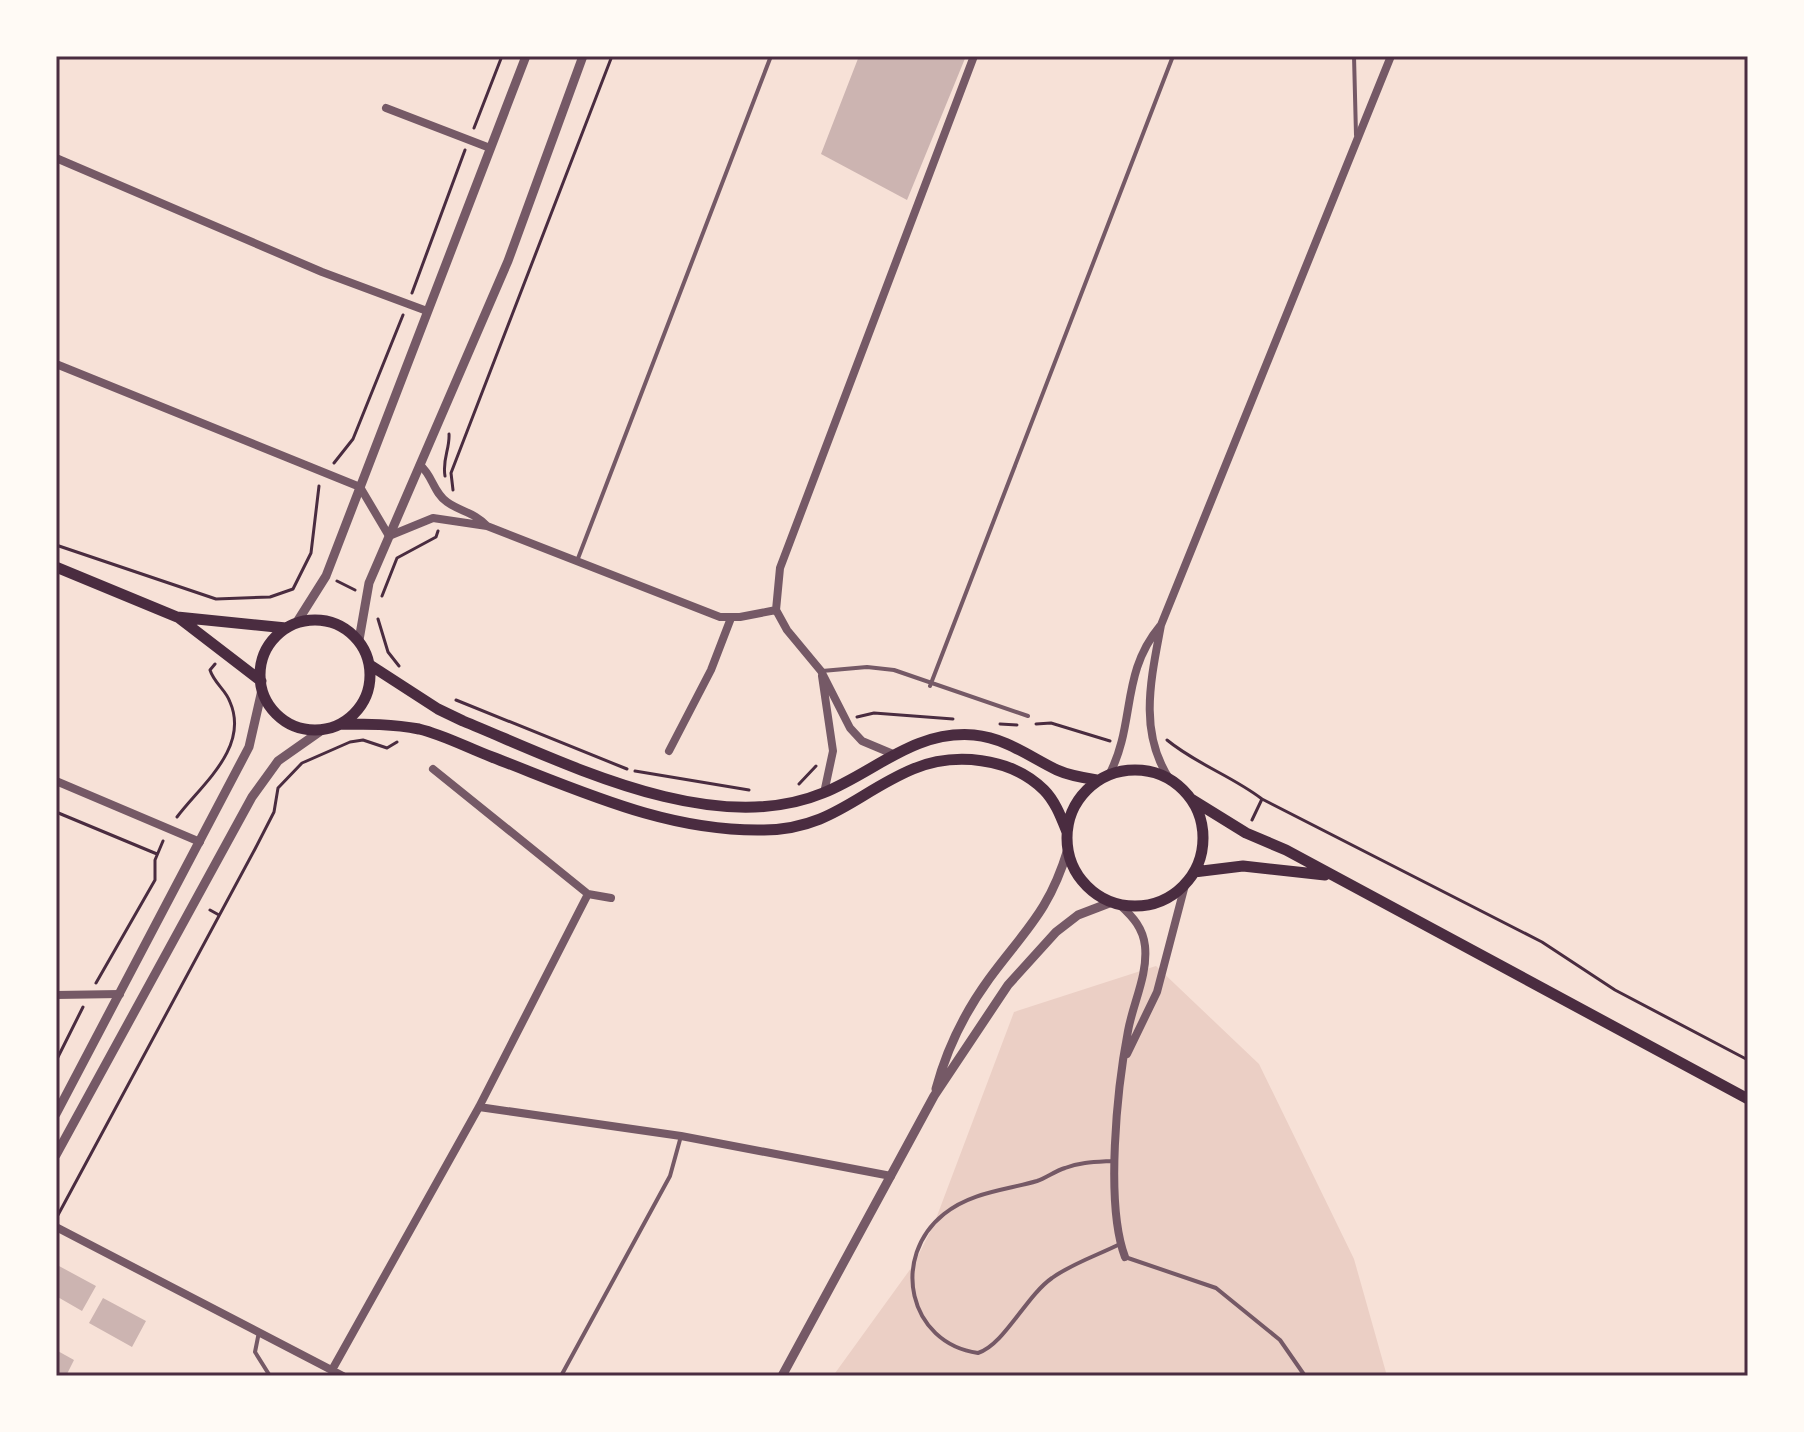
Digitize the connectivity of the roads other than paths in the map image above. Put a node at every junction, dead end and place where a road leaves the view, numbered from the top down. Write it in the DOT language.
graph roads {
  1 [pos="526,56"];
  2 [pos="583,56"];
  3 [pos="771,56"];
  4 [pos="974,56"];
  5 [pos="1173,56"];
  6 [pos="1354,56"];
  7 [pos="1391,56"];
  8 [pos="386,108"];
  9 [pos="1356,141"];
  10 [pos="490,148"];
  11 [pos="56,158"];
  12 [pos="427,311"];
  13 [pos="56,364"];
  14 [pos="420,465"];
  15 [pos="360,487"];
  16 [pos="487,526"];
  17 [pos="389,536"];
  18 [pos="576,562"];
  19 [pos="56,567"];
  20 [pos="776,610"];
  21 [pos="177,617"];
  22 [pos="731,618"];
  23 [pos="292,625"];
  24 [pos="1161,625"];
  25 [pos="359,640"];
  26 [pos="370,665"];
  27 [pos="821,671"];
  28 [pos="261,686"];
  29 [pos="930,686"];
  30 [pos="1028,716"];
  31 [pos="340,724"];
  32 [pos="322,730"];
  33 [pos="669,751"];
  34 [pos="893,754"];
  35 [pos="433,769"];
  36 [pos="1104,778"];
  37 [pos="1170,780"];
  38 [pos="56,781"];
  39 [pos="824,793"];
  40 [pos="1191,799"];
  41 [pos="1067,832"];
  42 [pos="200,842"];
  43 [pos="1068,849"];
  44 [pos="1194,872"];
  45 [pos="1329,876"];
  46 [pos="1185,885"];
  47 [pos="588,894"];
  48 [pos="611,898"];
  49 [pos="1116,904"];
  50 [pos="120,994"];
  51 [pos="56,995"];
  52 [pos="1126,1057"];
  53 [pos="934,1096"];
  54 [pos="1748,1099"];
  55 [pos="479,1107"];
  56 [pos="56,1114"];
  57 [pos="681,1136"];
  58 [pos="56,1155"];
  59 [pos="1115,1161"];
  60 [pos="891,1176"];
  61 [pos="56,1227"];
  62 [pos="1120,1244"];
  63 [pos="1125,1257"];
  64 [pos="259,1332"];
  65 [pos="332,1370"];
  66 [pos="270,1376"];
  67 [pos="343,1376"];
  68 [pos="561,1376"];
  69 [pos="782,1376"];
  70 [pos="1305,1376"];
  1 -- 10 [label="street"];
  2 -- 14 [label="street"];
  3 -- 18 [label="lane"];
  4 -- 20 [label="street"];
  5 -- 29 [label="lane"];
  6 -- 9 [label="lane"];
  7 -- 9 [label="street"];
  8 -- 10 [label="street"];
  9 -- 24 [label="street"];
  10 -- 12 [label="street"];
  11 -- 12 [label="street"];
  12 -- 15 [label="street"];
  13 -- 15 [label="street"];
  14 -- 16 [label="street"];
  14 -- 17 [label="street"];
  15 -- 17 [label="street"];
  15 -- 23 [label="street"];
  16 -- 17 [label="street"];
  16 -- 18 [label="street"];
  17 -- 25 [label="street"];
  18 -- 22 [label="street"];
  19 -- 21 [label="main road"];
  20 -- 22 [label="street"];
  20 -- 27 [label="street"];
  21 -- 23 [label="main road"];
  21 -- 28 [label="main road"];
  22 -- 33 [label="street"];
  23 -- 25 [label="main road"];
  23 -- 28 [label="main road"];
  24 -- 36 [label="street"];
  24 -- 37 [label="street"];
  25 -- 26 [label="main road"];
  26 -- 31 [label="main road"];
  26 -- 39 [label="main road"];
  27 -- 29 [label="lane"];
  27 -- 34 [label="street"];
  27 -- 39 [label="street"];
  28 -- 32 [label="main road"];
  28 -- 42 [label="street"];
  29 -- 30 [label="lane"];
  31 -- 32 [label="main road"];
  31 -- 41 [label="main road"];
  32 -- 58 [label="street"];
  34 -- 36 [label="main road"];
  34 -- 39 [label="main road"];
  35 -- 47 [label="street"];
  36 -- 37 [label="main road"];
  36 -- 41 [label="main road"];
  37 -- 40 [label="main road"];
  38 -- 42 [label="street"];
  40 -- 44 [label="main road"];
  40 -- 45 [label="main road"];
  41 -- 43 [label="main road"];
  42 -- 50 [label="street"];
  43 -- 49 [label="main road"];
  43 -- 53 [label="street"];
  44 -- 45 [label="main road"];
  44 -- 46 [label="main road"];
  45 -- 54 [label="main road"];
  46 -- 49 [label="main road"];
  46 -- 52 [label="street"];
  47 -- 48 [label="street"];
  47 -- 55 [label="street"];
  49 -- 52 [label="street"];
  49 -- 53 [label="street"];
  50 -- 51 [label="street"];
  50 -- 56 [label="street"];
  52 -- 59 [label="street"];
  53 -- 60 [label="street"];
  55 -- 57 [label="street"];
  55 -- 65 [label="street"];
  57 -- 60 [label="street"];
  57 -- 68 [label="lane"];
  59 -- 62 [label="street"];
  59 -- 62 [label="lane"];
  60 -- 69 [label="street"];
  61 -- 64 [label="street"];
  62 -- 63 [label="street"];
  63 -- 70 [label="lane"];
  64 -- 65 [label="street"];
  64 -- 66 [label="lane"];
  65 -- 67 [label="street"];
}
